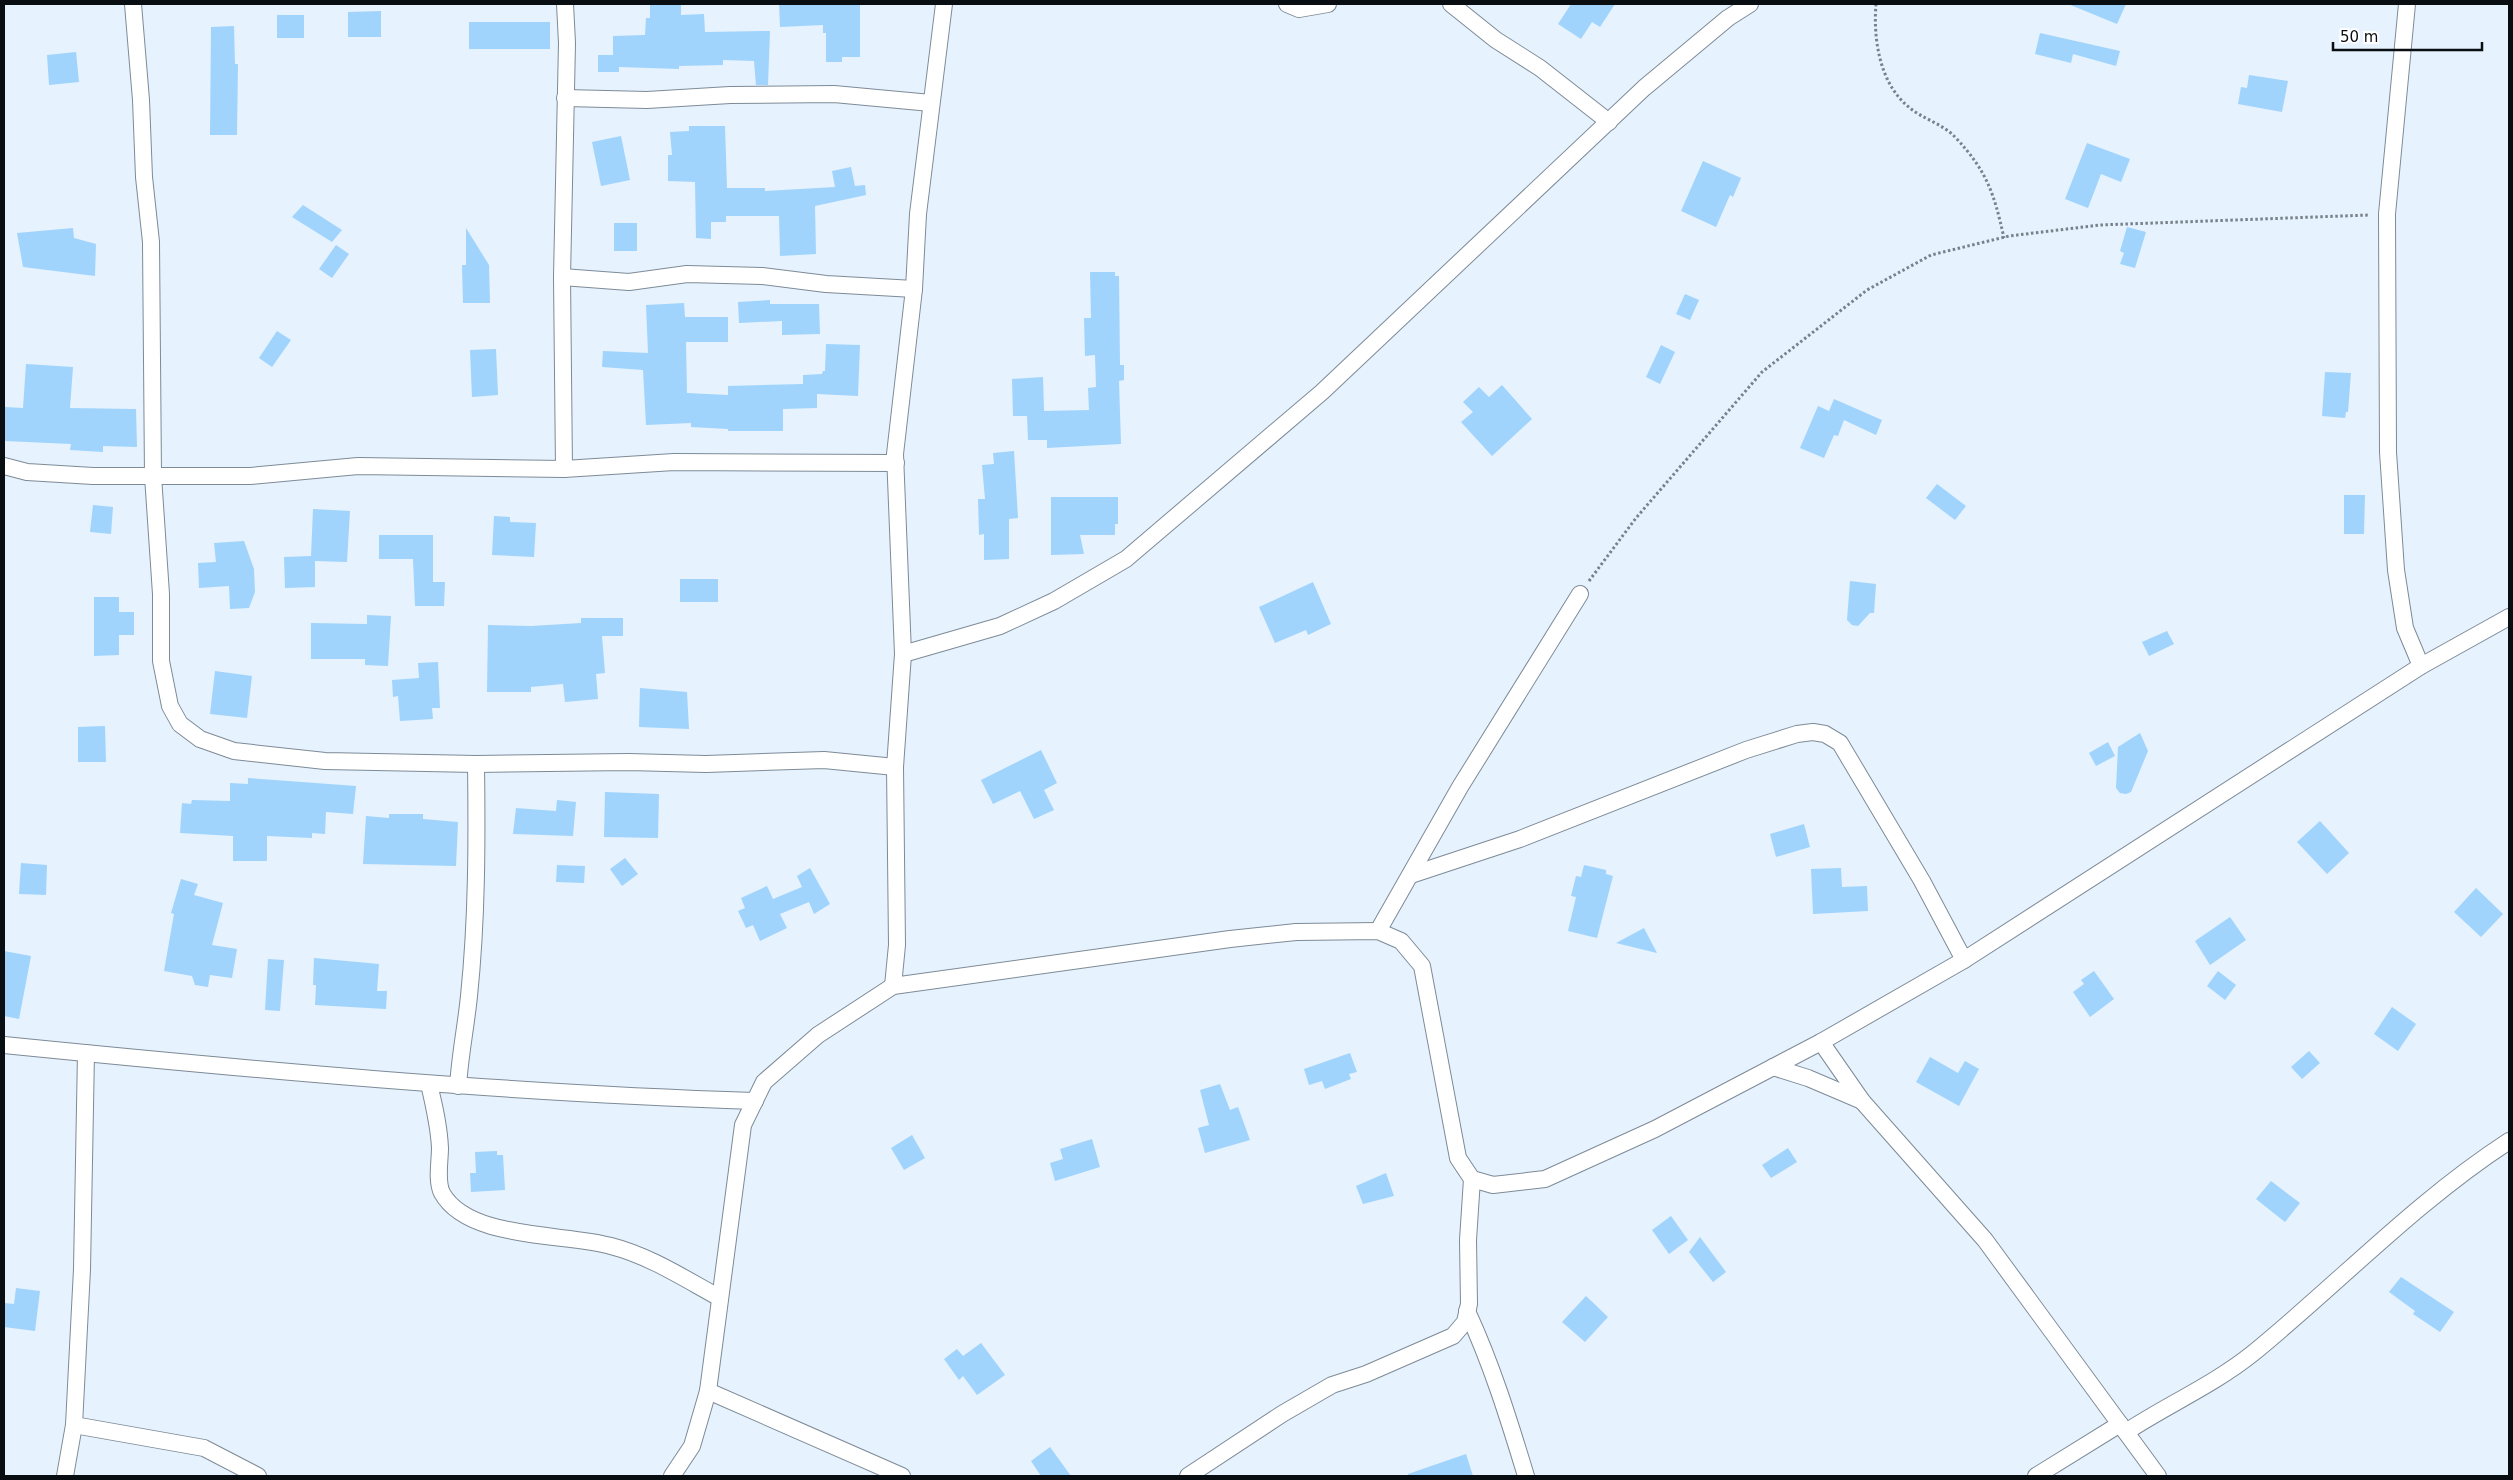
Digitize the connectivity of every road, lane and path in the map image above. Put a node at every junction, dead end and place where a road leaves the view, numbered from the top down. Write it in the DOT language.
graph roads {
  1 [pos="134,4"];
  2 [pos="565,4"];
  3 [pos="944,4"];
  4 [pos="1287,4"];
  5 [pos="1328,4"];
  6 [pos="1451,4"];
  7 [pos="1750,4"];
  8 [pos="1876,4"];
  9 [pos="2407,4"];
  10 [pos="565,98"];
  11 [pos="931,103"];
  12 [pos="1610,122"];
  13 [pos="2387,214"];
  14 [pos="2004,238"];
  15 [pos="562,277"];
  16 [pos="914,289"];
  17 [pos="896,462"];
  18 [pos="4,466"];
  19 [pos="564,469"];
  20 [pos="153,476"];
  21 [pos="1580,594"];
  22 [pos="2509,617"];
  23 [pos="904,654"];
  24 [pos="2421,666"];
  25 [pos="476,764"];
  26 [pos="895,767"];
  27 [pos="1411,875"];
  28 [pos="1378,931"];
  29 [pos="1964,960"];
  30 [pos="893,986"];
  31 [pos="1821,1042"];
  32 [pos="4,1046"];
  33 [pos="86,1053"];
  34 [pos="1773,1067"];
  35 [pos="429,1084"];
  36 [pos="458,1086"];
  37 [pos="755,1101"];
  38 [pos="1862,1101"];
  39 [pos="2509,1141"];
  40 [pos="1472,1179"];
  41 [pos="720,1298"];
  42 [pos="1467,1311"];
  43 [pos="708,1391"];
  44 [pos="74,1425"];
  45 [pos="2123,1428"];
  46 [pos="65,1476"];
  47 [pos="258,1476"];
  48 [pos="672,1476"];
  49 [pos="902,1476"];
  50 [pos="1188,1476"];
  51 [pos="1526,1476"];
  52 [pos="2036,1476"];
  53 [pos="2158,1476"];
  1 -- 20 [label="street"];
  2 -- 10 [label="street"];
  3 -- 11 [label="street"];
  4 -- 5 [label="street"];
  6 -- 12 [label="street"];
  7 -- 12 [label="street"];
  8 -- 14 [label="path"];
  9 -- 13 [label="street"];
  10 -- 11 [label="street"];
  10 -- 15 [label="street"];
  11 -- 16 [label="street"];
  12 -- 23 [label="street"];
  13 -- 14 [label="path"];
  13 -- 24 [label="street"];
  14 -- 21 [label="path"];
  15 -- 16 [label="street"];
  15 -- 19 [label="street"];
  16 -- 17 [label="street"];
  17 -- 19 [label="street"];
  17 -- 23 [label="street"];
  18 -- 20 [label="street"];
  19 -- 20 [label="street"];
  20 -- 25 [label="street"];
  21 -- 27 [label="street"];
  22 -- 24 [label="street"];
  23 -- 26 [label="street"];
  24 -- 29 [label="street"];
  25 -- 26 [label="street"];
  25 -- 36 [label="street"];
  26 -- 30 [label="street"];
  27 -- 28 [label="street"];
  27 -- 29 [label="street"];
  28 -- 30 [label="street"];
  28 -- 40 [label="street"];
  29 -- 31 [label="street"];
  30 -- 37 [label="street"];
  31 -- 34 [label="street"];
  31 -- 38 [label="street"];
  32 -- 33 [label="street"];
  33 -- 35 [label="street"];
  33 -- 44 [label="street"];
  34 -- 38 [label="street"];
  34 -- 40 [label="street"];
  35 -- 36 [label="street"];
  35 -- 41 [label="street"];
  36 -- 37 [label="street"];
  37 -- 41 [label="street"];
  38 -- 45 [label="street"];
  39 -- 45 [label="street"];
  40 -- 42 [label="street"];
  41 -- 43 [label="street"];
  42 -- 50 [label="street"];
  42 -- 51 [label="street"];
  43 -- 48 [label="street"];
  43 -- 49 [label="street"];
  44 -- 46 [label="street"];
  44 -- 47 [label="street"];
  45 -- 52 [label="street"];
  45 -- 53 [label="street"];
}
